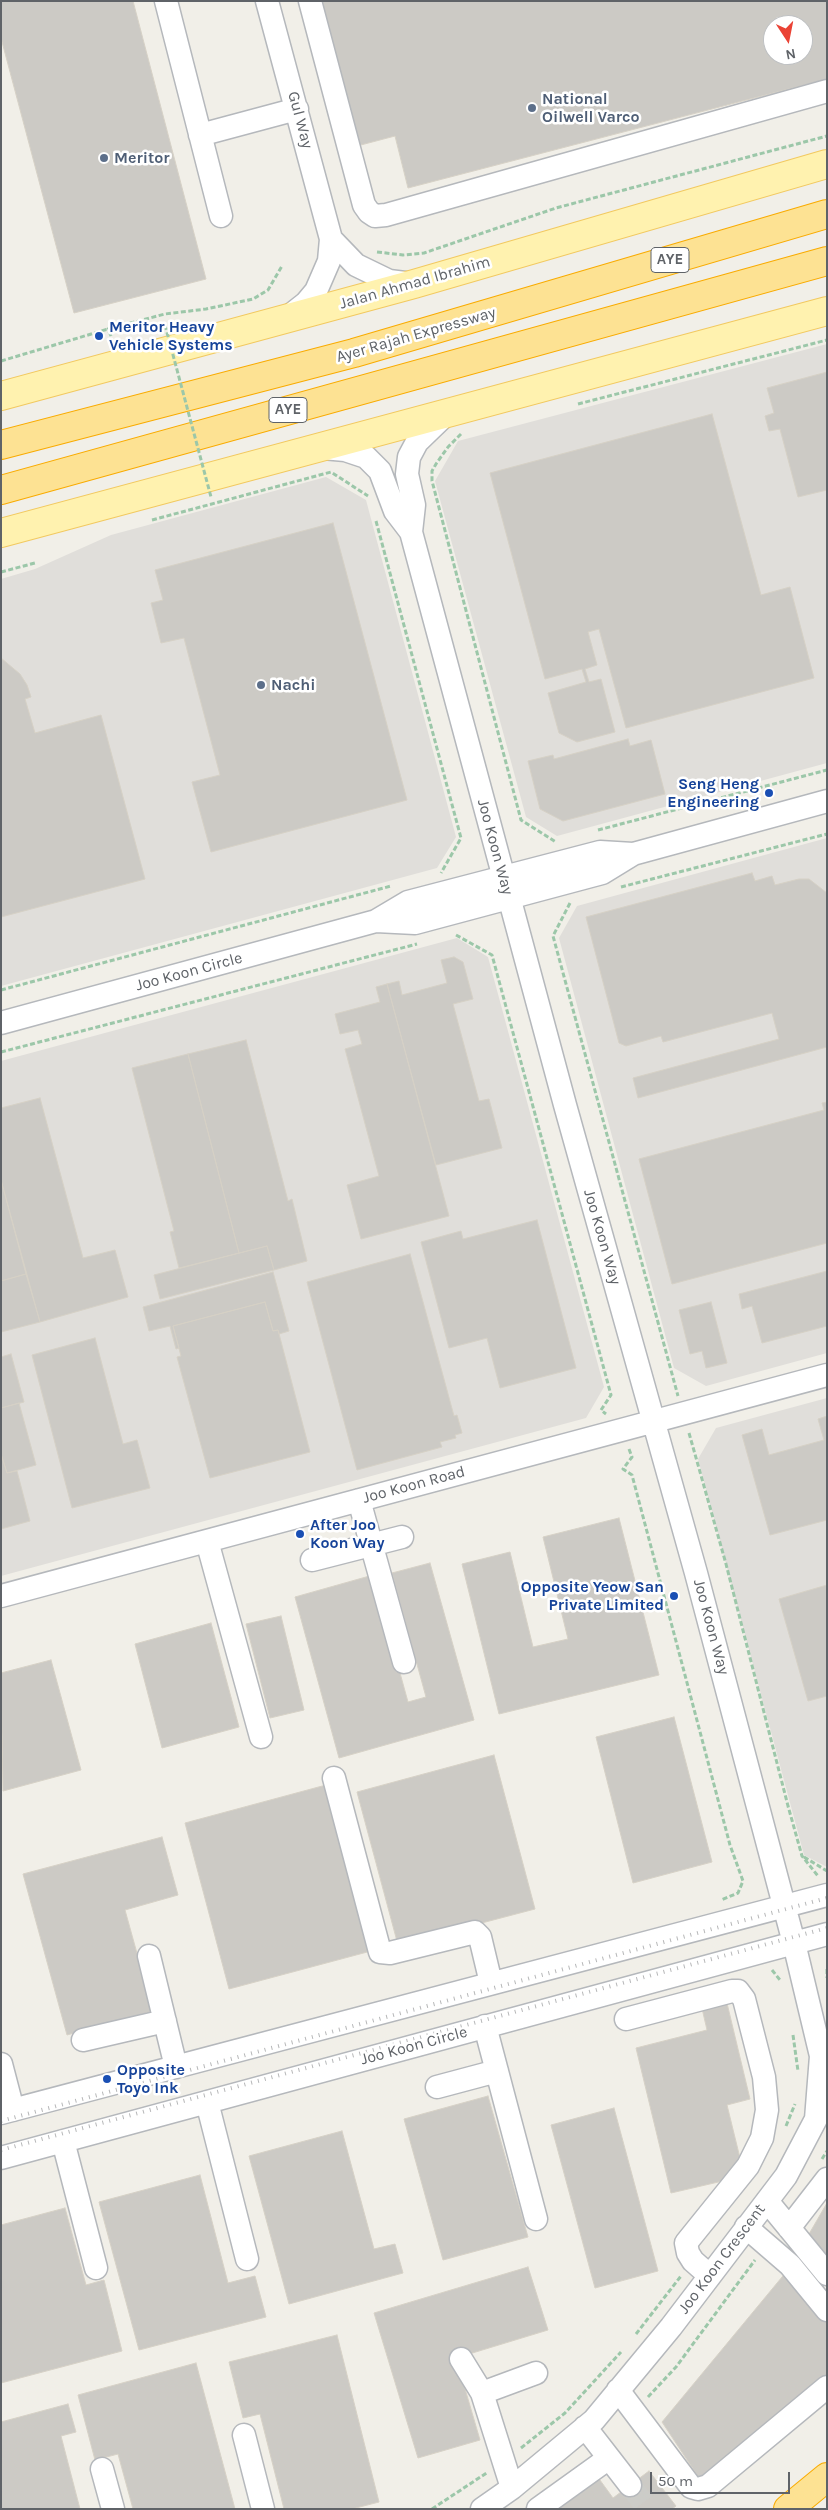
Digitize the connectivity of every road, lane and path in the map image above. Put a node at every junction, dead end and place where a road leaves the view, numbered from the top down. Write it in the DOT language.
graph roads {
  1 [pos="166,1"];
  2 [pos="267,1"];
  3 [pos="310,1"];
  4 [pos="827,91"];
  5 [pos="297,109"];
  6 [pos="200,135"];
  7 [pos="827,136"];
  8 [pos="827,164"];
  9 [pos="827,214"];
  10 [pos="221,216"];
  11 [pos="331,239"];
  12 [pos="368,253"];
  13 [pos="827,261"];
  14 [pos="282,266"];
  15 [pos="827,275"];
  16 [pos="414,284"];
  17 [pos="827,311"];
  18 [pos="647,312"];
  19 [pos="286,319"];
  20 [pos="165,325"];
  21 [pos="108,329"];
  22 [pos="111,336"];
  23 [pos="827,340"];
  24 [pos="1,361"];
  25 [pos="1,396"];
  26 [pos="572,406"];
  27 [pos="446,414"];
  28 [pos="468,433"];
  29 [pos="1,445"];
  30 [pos="317,448"];
  31 [pos="1,490"];
  32 [pos="211,497"];
  33 [pos="369,497"];
  34 [pos="374,516"];
  35 [pos="152,520"];
  36 [pos="411,532"];
  37 [pos="1,533"];
  38 [pos="35,563"];
  39 [pos="1,572"];
  40 [pos="827,801"];
  41 [pos="556,842"];
  42 [pos="440,873"];
  43 [pos="506,888"];
  44 [pos="573,898"];
  45 [pos="456,935"];
  46 [pos="1,1023"];
  47 [pos="827,1375"];
  48 [pos="683,1412"];
  49 [pos="653,1420"];
  50 [pos="623,1428"];
  51 [pos="359,1500"];
  52 [pos="402,1537"];
  53 [pos="207,1541"];
  54 [pos="372,1545"];
  55 [pos="312,1560"];
  56 [pos="1,1596"];
  57 [pos="404,1662"];
  58 [pos="261,1737"];
  59 [pos="334,1778"];
  60 [pos="802,1856"];
  61 [pos="827,1871"];
  62 [pos="744,1881"];
  63 [pos="824,1887"];
  64 [pos="784,1906"];
  65 [pos="827,1934"];
  66 [pos="794,1943"];
  67 [pos="149,1956"];
  68 [pos="827,1969"];
  69 [pos="827,1978"];
  70 [pos="492,1983"];
  71 [pos="628,1988"];
  72 [pos="165,2021"];
  73 [pos="485,2026"];
  74 [pos="83,2040"];
  75 [pos="1,2064"];
  76 [pos="176,2066"];
  77 [pos="497,2071"];
  78 [pos="437,2087"];
  79 [pos="206,2102"];
  80 [pos="7,2111"];
  81 [pos="63,2141"];
  82 [pos="827,2152"];
  83 [pos="1,2158"];
  84 [pos="822,2173"];
  85 [pos="766,2201"];
  86 [pos="536,2219"];
  87 [pos="746,2227"];
  88 [pos="789,2228"];
  89 [pos="766,2244"];
  90 [pos="247,2259"];
  91 [pos="96,2268"];
  92 [pos="827,2274"];
  93 [pos="710,2276"];
  94 [pos="827,2310"];
  95 [pos="461,2359"];
  96 [pos="536,2373"];
  97 [pos="827,2387"];
  98 [pos="618,2390"];
  99 [pos="482,2393"];
  100 [pos="635,2412"];
  101 [pos="585,2428"];
  102 [pos="244,2435"];
  103 [pos="609,2458"];
  104 [pos="102,2469"];
  105 [pos="827,2477"];
  106 [pos="630,2486"];
  107 [pos="512,2488"];
  108 [pos="113,2509"];
  109 [pos="263,2509"];
  110 [pos="482,2509"];
  111 [pos="538,2509"];
  112 [pos="788,2509"];
  1 -- 6 [label="street"];
  2 -- 5 [label="street, Gul Way"];
  3 -- 4 [label="street"];
  5 -- 6 [label="street"];
  5 -- 11 [label="street, Gul Way"];
  6 -- 10 [label="street"];
  7 -- 12 [label="path"];
  8 -- 16 [label="main road, Jalan Ahmad Ibrahim"];
  9 -- 29 [label="highway, Ayer Rajah Expressway / AYE"];
  11 -- 16 [label="street, Gul Way"];
  11 -- 19 [label="street, Gul Way"];
  13 -- 18 [label="highway, AYE"];
  14 -- 21 [label="path"];
  15 -- 18 [label="highway"];
  16 -- 19 [label="main road, Jalan Ahmad Ibrahim"];
  17 -- 27 [label="main road"];
  18 -- 31 [label="highway, AYE"];
  19 -- 25 [label="main road, Jalan Ahmad Ibrahim"];
  20 -- 32 [label="path, bridge"];
  21 -- 22 [label="path"];
  21 -- 24 [label="path"];
  23 -- 26 [label="path"];
  27 -- 30 [label="main road"];
  27 -- 36 [label="street, Joo Koon Way"];
  28 -- 41 [label="path"];
  30 -- 36 [label="street, Joo Koon Way"];
  30 -- 37 [label="main road"];
  33 -- 35 [label="path"];
  34 -- 42 [label="path"];
  36 -- 43 [label="street, Joo Koon Way"];
  38 -- 39 [label="path"];
  40 -- 43 [label="street, Joo Koon Circle"];
  43 -- 46 [label="street, Joo Koon Circle"];
  43 -- 49 [label="street, Joo Koon Way"];
  44 -- 48 [label="path"];
  45 -- 50 [label="path"];
  47 -- 48 [label="street, Joo Koon Road"];
  48 -- 49 [label="street, Joo Koon Road"];
  48 -- 60 [label="path"];
  49 -- 50 [label="street, Joo Koon Road"];
  49 -- 64 [label="street, Joo Koon Way"];
  50 -- 51 [label="street, Joo Koon Road"];
  50 -- 62 [label="path"];
  51 -- 53 [label="street, Joo Koon Road"];
  51 -- 54 [label="street"];
  52 -- 54 [label="street"];
  53 -- 56 [label="street, Joo Koon Road"];
  53 -- 58 [label="street"];
  54 -- 55 [label="street"];
  54 -- 57 [label="street"];
  59 -- 70 [label="street"];
  60 -- 61 [label="path"];
  60 -- 63 [label="path"];
  63 -- 64 [label="street"];
  64 -- 66 [label="street, Joo Koon Way"];
  64 -- 70 [label="street"];
  65 -- 66 [label="street, Joo Koon Circle"];
  66 -- 71 [label="street, Joo Koon Circle"];
  66 -- 85 [label="street, Joo Koon Crescent"];
  67 -- 72 [label="street"];
  68 -- 69 [label="path"];
  70 -- 76 [label="street"];
  71 -- 73 [label="street, Joo Koon Circle"];
  71 -- 93 [label="street"];
  72 -- 74 [label="street"];
  72 -- 76 [label="street"];
  73 -- 77 [label="street"];
  73 -- 79 [label="street, Joo Koon Circle"];
  75 -- 80 [label="street"];
  76 -- 80 [label="street"];
  77 -- 78 [label="street"];
  77 -- 86 [label="street"];
  79 -- 81 [label="street, Joo Koon Circle"];
  79 -- 90 [label="street"];
  81 -- 83 [label="street, Joo Koon Circle"];
  81 -- 91 [label="street"];
  82 -- 84 [label="path"];
  84 -- 88 [label="street"];
  85 -- 87 [label="street, Joo Koon Crescent"];
  85 -- 88 [label="street"];
  87 -- 89 [label="street"];
  87 -- 93 [label="street, Joo Koon Crescent"];
  88 -- 92 [label="street"];
  89 -- 94 [label="street"];
  89 -- 100 [label="path"];
  93 -- 98 [label="street, Joo Koon Crescent"];
  95 -- 99 [label="street"];
  96 -- 99 [label="street"];
  97 -- 100 [label="street"];
  98 -- 100 [label="street"];
  98 -- 101 [label="street, Joo Koon Crescent"];
  99 -- 107 [label="street"];
  101 -- 103 [label="street"];
  101 -- 107 [label="street, Joo Koon Crescent"];
  102 -- 109 [label="street"];
  103 -- 106 [label="street"];
  103 -- 111 [label="street"];
  104 -- 108 [label="street"];
  105 -- 112 [label="highway"];
  107 -- 110 [label="street, Joo Koon Crescent"];
}
